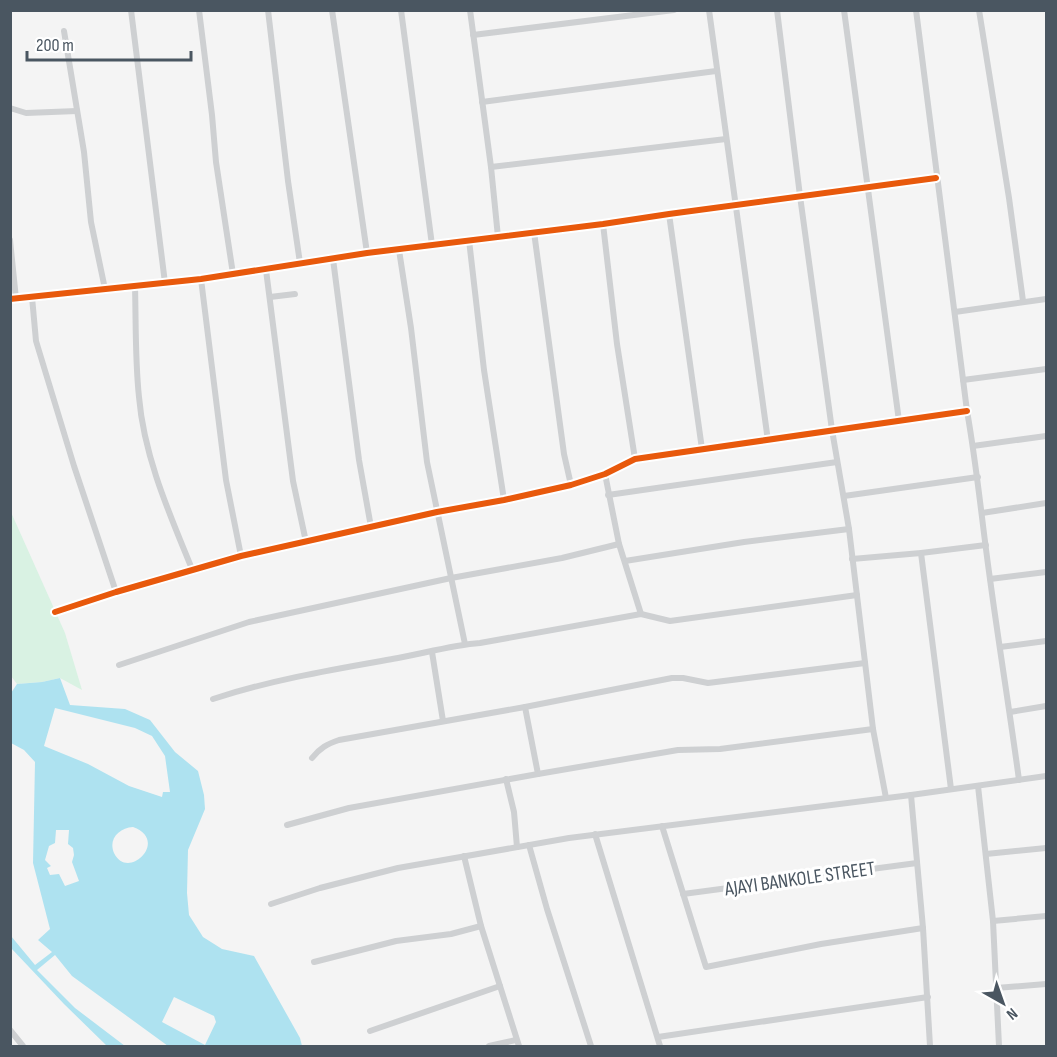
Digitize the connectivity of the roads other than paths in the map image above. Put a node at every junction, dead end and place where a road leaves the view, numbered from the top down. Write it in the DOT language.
graph roads {
  1 [pos="131,10"];
  2 [pos="198,10"];
  3 [pos="268,10"];
  4 [pos="332,10"];
  5 [pos="401,10"];
  6 [pos="470,10"];
  7 [pos="674,10"];
  8 [pos="709,10"];
  9 [pos="777,10"];
  10 [pos="844,10"];
  11 [pos="916,10"];
  12 [pos="979,10"];
  13 [pos="64,31"];
  14 [pos="473,35"];
  15 [pos="716,71"];
  16 [pos="482,102"];
  17 [pos="10,108"];
  18 [pos="77,111"];
  19 [pos="726,139"];
  20 [pos="491,167"];
  21 [pos="936,178"];
  22 [pos="867,188"];
  23 [pos="800,196"];
  24 [pos="735,205"];
  25 [pos="669,214"];
  26 [pos="603,224"];
  27 [pos="534,232"];
  28 [pos="498,237"];
  29 [pos="10,240"];
  30 [pos="469,240"];
  31 [pos="432,245"];
  32 [pos="399,250"];
  33 [pos="367,254"];
  34 [pos="333,259"];
  35 [pos="300,263"];
  36 [pos="266,270"];
  37 [pos="232,274"];
  38 [pos="201,279"];
  39 [pos="165,283"];
  40 [pos="135,286"];
  41 [pos="105,290"];
  42 [pos="295,294"];
  43 [pos="32,297"];
  44 [pos="270,297"];
  45 [pos="1047,298"];
  46 [pos="13,299"];
  47 [pos="1023,301"];
  48 [pos="955,312"];
  49 [pos="1047,369"];
  50 [pos="963,380"];
  51 [pos="967,411"];
  52 [pos="898,421"];
  53 [pos="832,430"];
  54 [pos="1047,436"];
  55 [pos="768,441"];
  56 [pos="973,446"];
  57 [pos="702,449"];
  58 [pos="635,459"];
  59 [pos="837,462"];
  60 [pos="604,474"];
  61 [pos="978,477"];
  62 [pos="571,485"];
  63 [pos="608,495"];
  64 [pos="844,496"];
  65 [pos="504,500"];
  66 [pos="1047,503"];
  67 [pos="437,512"];
  68 [pos="982,513"];
  69 [pos="370,527"];
  70 [pos="849,529"];
  71 [pos="306,542"];
  72 [pos="619,544"];
  73 [pos="986,544"];
  74 [pos="921,553"];
  75 [pos="241,556"];
  76 [pos="852,559"];
  77 [pos="625,561"];
  78 [pos="192,569"];
  79 [pos="1047,572"];
  80 [pos="451,578"];
  81 [pos="990,579"];
  82 [pos="116,592"];
  83 [pos="857,595"];
  84 [pos="56,612"];
  85 [pos="641,614"];
  86 [pos="1047,641"];
  87 [pos="465,644"];
  88 [pos="1000,647"];
  89 [pos="432,652"];
  90 [pos="865,663"];
  91 [pos="119,665"];
  92 [pos="213,699"];
  93 [pos="1047,706"];
  94 [pos="525,707"];
  95 [pos="1010,712"];
  96 [pos="443,721"];
  97 [pos="873,729"];
  98 [pos="312,758"];
  99 [pos="537,774"];
  100 [pos="1047,776"];
  101 [pos="506,779"];
  102 [pos="1019,780"];
  103 [pos="978,786"];
  104 [pos="951,789"];
  105 [pos="911,795"];
  106 [pos="886,798"];
  107 [pos="287,825"];
  108 [pos="662,826"];
  109 [pos="595,834"];
  110 [pos="529,845"];
  111 [pos="517,847"];
  112 [pos="1047,848"];
  113 [pos="986,854"];
  114 [pos="464,856"];
  115 [pos="917,863"];
  116 [pos="683,894"];
  117 [pos="271,904"];
  118 [pos="1047,916"];
  119 [pos="993,921"];
  120 [pos="481,926"];
  121 [pos="923,928"];
  122 [pos="314,962"];
  123 [pos="1047,984"];
  124 [pos="500,986"];
  125 [pos="996,988"];
  126 [pos="928,997"];
  127 [pos="10,1030"];
  128 [pos="370,1031"];
  129 [pos="658,1037"];
  130 [pos="518,1043"];
  131 [pos="23,1047"];
  132 [pos="489,1047"];
  133 [pos="591,1047"];
  134 [pos="660,1047"];
  135 [pos="930,1047"];
  136 [pos="999,1047"];
  1 -- 39 [label="street"];
  2 -- 37 [label="street"];
  3 -- 35 [label="street"];
  4 -- 33 [label="street"];
  5 -- 31 [label="street"];
  6 -- 14 [label="street"];
  7 -- 14 [label="street"];
  8 -- 15 [label="street"];
  9 -- 23 [label="street"];
  10 -- 22 [label="street"];
  11 -- 21 [label="street"];
  12 -- 47 [label="street"];
  13 -- 18 [label="street"];
  14 -- 16 [label="street"];
  15 -- 16 [label="street"];
  15 -- 19 [label="street"];
  16 -- 20 [label="street"];
  17 -- 18 [label="street"];
  18 -- 41 [label="street"];
  19 -- 20 [label="street"];
  19 -- 24 [label="street"];
  20 -- 28 [label="street"];
  21 -- 22 [label="street"];
  21 -- 48 [label="street"];
  22 -- 23 [label="street"];
  22 -- 52 [label="street"];
  23 -- 24 [label="street"];
  23 -- 53 [label="street"];
  24 -- 25 [label="street"];
  24 -- 55 [label="street"];
  25 -- 26 [label="street"];
  25 -- 57 [label="street"];
  26 -- 27 [label="street"];
  26 -- 58 [label="street"];
  27 -- 28 [label="street"];
  27 -- 62 [label="street"];
  28 -- 30 [label="street"];
  29 -- 46 [label="street"];
  30 -- 31 [label="street"];
  30 -- 65 [label="street"];
  31 -- 32 [label="street"];
  32 -- 33 [label="street"];
  32 -- 67 [label="street"];
  33 -- 34 [label="street"];
  34 -- 35 [label="street"];
  34 -- 69 [label="street"];
  35 -- 36 [label="street"];
  36 -- 37 [label="street"];
  36 -- 44 [label="street"];
  37 -- 38 [label="street"];
  38 -- 39 [label="street"];
  38 -- 75 [label="street"];
  39 -- 40 [label="street"];
  40 -- 41 [label="street"];
  40 -- 78 [label="street"];
  41 -- 43 [label="street"];
  42 -- 44 [label="street"];
  43 -- 46 [label="street"];
  43 -- 82 [label="street"];
  44 -- 71 [label="street"];
  45 -- 47 [label="street"];
  47 -- 48 [label="street"];
  48 -- 50 [label="street"];
  49 -- 50 [label="street"];
  50 -- 51 [label="street"];
  51 -- 52 [label="street"];
  51 -- 56 [label="street"];
  52 -- 53 [label="street"];
  53 -- 55 [label="street"];
  53 -- 59 [label="street"];
  54 -- 56 [label="street"];
  55 -- 57 [label="street"];
  56 -- 61 [label="street"];
  57 -- 58 [label="street"];
  58 -- 60 [label="street"];
  59 -- 63 [label="street"];
  59 -- 64 [label="street"];
  60 -- 62 [label="street"];
  60 -- 63 [label="street"];
  61 -- 64 [label="street"];
  61 -- 68 [label="street"];
  62 -- 65 [label="street"];
  63 -- 72 [label="street"];
  64 -- 70 [label="street"];
  65 -- 67 [label="street"];
  66 -- 68 [label="street"];
  67 -- 69 [label="street"];
  67 -- 80 [label="street"];
  68 -- 73 [label="street"];
  69 -- 71 [label="street"];
  70 -- 76 [label="street"];
  70 -- 77 [label="street"];
  71 -- 75 [label="street"];
  72 -- 77 [label="street"];
  72 -- 80 [label="street"];
  73 -- 74 [label="street"];
  73 -- 81 [label="street"];
  74 -- 76 [label="street"];
  74 -- 104 [label="street"];
  75 -- 78 [label="street"];
  76 -- 83 [label="street"];
  77 -- 85 [label="street"];
  78 -- 82 [label="street"];
  79 -- 81 [label="street"];
  80 -- 87 [label="street"];
  80 -- 91 [label="street"];
  81 -- 88 [label="street"];
  82 -- 84 [label="street"];
  83 -- 85 [label="street"];
  83 -- 90 [label="street"];
  85 -- 87 [label="street"];
  86 -- 88 [label="street"];
  87 -- 89 [label="street"];
  88 -- 95 [label="street"];
  89 -- 92 [label="street"];
  89 -- 96 [label="street"];
  90 -- 94 [label="street"];
  90 -- 97 [label="street"];
  93 -- 95 [label="street"];
  94 -- 96 [label="street"];
  94 -- 99 [label="street"];
  95 -- 102 [label="street"];
  96 -- 98 [label="street"];
  97 -- 99 [label="street"];
  97 -- 106 [label="street"];
  99 -- 101 [label="street"];
  100 -- 102 [label="street"];
  101 -- 107 [label="street"];
  101 -- 111 [label="street"];
  102 -- 103 [label="street"];
  103 -- 104 [label="street"];
  103 -- 113 [label="street"];
  104 -- 105 [label="street"];
  105 -- 106 [label="street"];
  105 -- 115 [label="street"];
  106 -- 108 [label="street"];
  108 -- 109 [label="street"];
  108 -- 116 [label="street"];
  109 -- 110 [label="street"];
  109 -- 129 [label="street"];
  110 -- 111 [label="street"];
  110 -- 133 [label="street"];
  111 -- 114 [label="street"];
  112 -- 113 [label="street"];
  113 -- 119 [label="street"];
  114 -- 117 [label="street"];
  114 -- 120 [label="street"];
  115 -- 116 [label="street, AJAYI BANKOLE STREET"];
  115 -- 121 [label="street"];
  116 -- 121 [label="street"];
  118 -- 119 [label="street"];
  119 -- 125 [label="street"];
  120 -- 122 [label="street"];
  120 -- 124 [label="street"];
  121 -- 126 [label="street"];
  123 -- 125 [label="street"];
  124 -- 128 [label="street"];
  124 -- 130 [label="street"];
  125 -- 136 [label="street"];
  126 -- 129 [label="street"];
  126 -- 135 [label="street"];
  127 -- 131 [label="street"];
  129 -- 134 [label="street"];
  130 -- 132 [label="street"];
}
